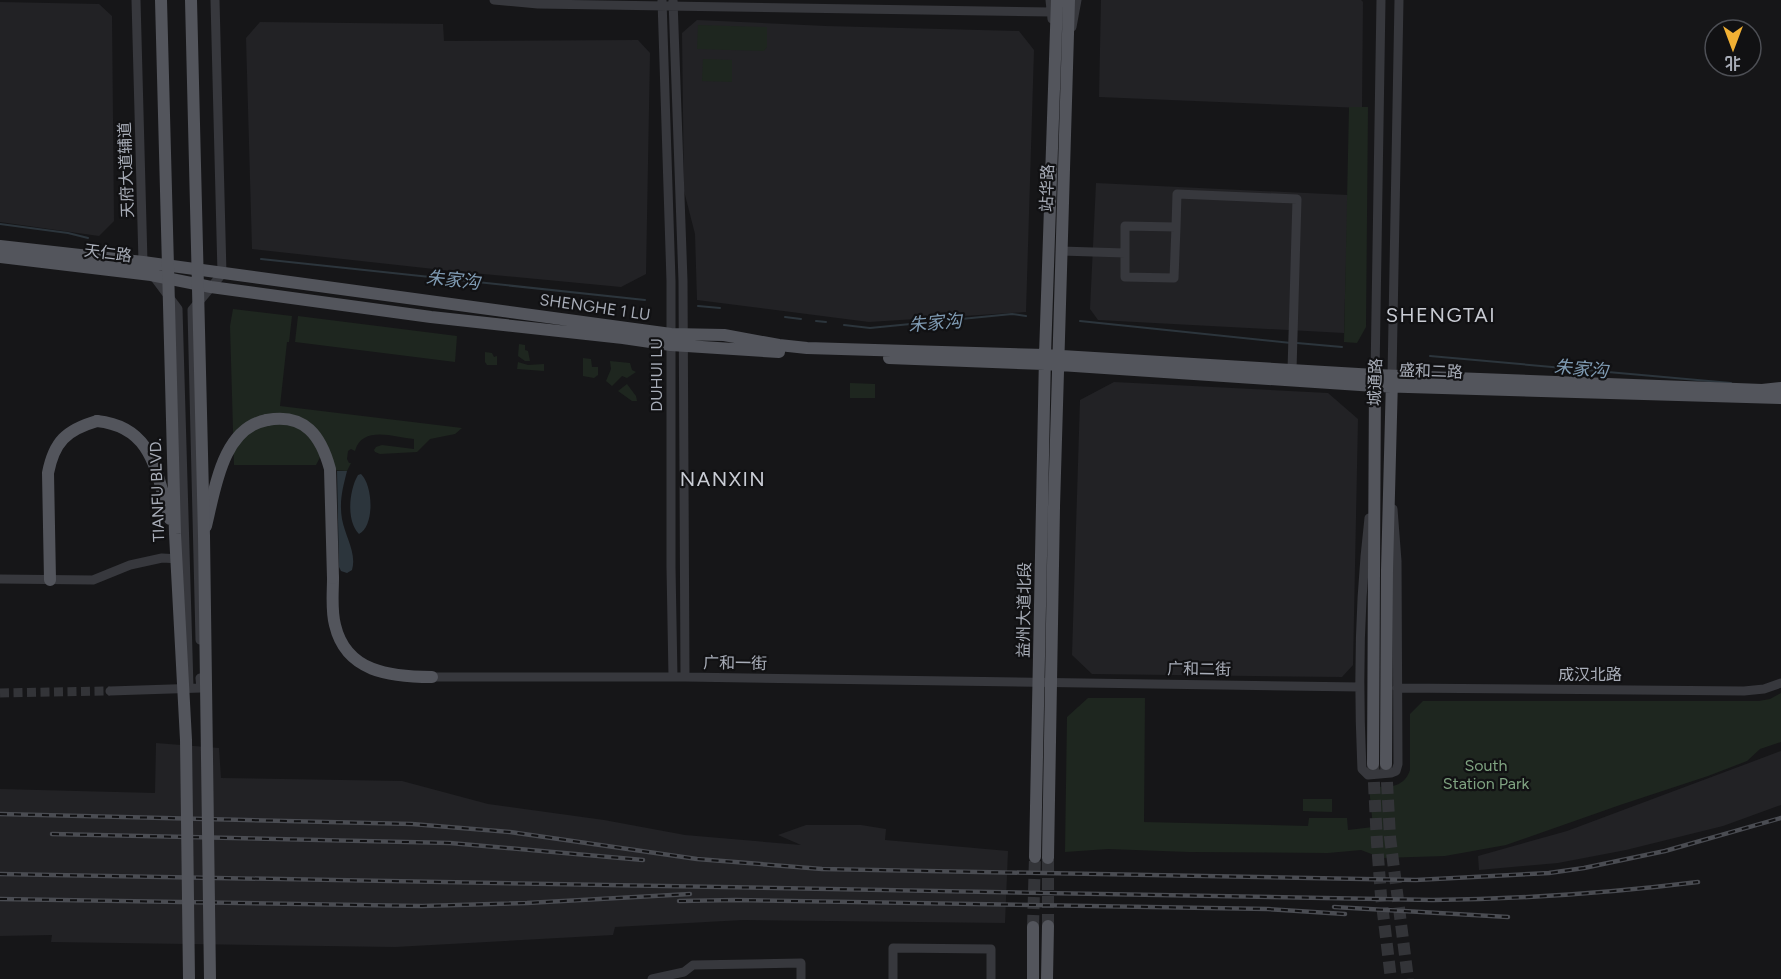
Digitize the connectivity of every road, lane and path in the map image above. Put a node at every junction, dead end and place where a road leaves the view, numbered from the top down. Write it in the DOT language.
graph roads {
  1 [pos="136,0"];
  2 [pos="161,0"];
  3 [pos="191,0"];
  4 [pos="215,0"];
  5 [pos="494,0"];
  6 [pos="1050,0"];
  7 [pos="1056,0"];
  8 [pos="1077,0"];
  9 [pos="1381,0"];
  10 [pos="1399,0"];
  11 [pos="662,3"];
  12 [pos="673,3"];
  13 [pos="1069,6"];
  14 [pos="1051,12"];
  15 [pos="1062,38"];
  16 [pos="1176,226"];
  17 [pos="0,246"];
  18 [pos="1061,251"];
  19 [pos="1125,253"];
  20 [pos="0,257"];
  21 [pos="143,262"];
  22 [pos="222,274"];
  23 [pos="151,275"];
  24 [pos="211,287"];
  25 [pos="677,340"];
  26 [pos="1052,360"];
  27 [pos="1292,370"];
  28 [pos="1375,381"];
  29 [pos="1392,381"];
  30 [pos="1781,388"];
  31 [pos="1781,399"];
  32 [pos="1375,477"];
  33 [pos="1388,478"];
  34 [pos="175,534"];
  35 [pos="204,536"];
  36 [pos="198,558"];
  37 [pos="185,559"];
  38 [pos="0,579"];
  39 [pos="50,580"];
  40 [pos="432,677"];
  41 [pos="673,677"];
  42 [pos="685,677"];
  43 [pos="1045,682"];
  44 [pos="1781,683"];
  45 [pos="1359,687"];
  46 [pos="189,688"];
  47 [pos="1397,688"];
  48 [pos="110,691"];
  49 [pos="1373,764"];
  50 [pos="1386,765"];
  51 [pos="1035,857"];
  52 [pos="1048,858"];
  53 [pos="1048,926"];
  54 [pos="1033,927"];
  55 [pos="189,979"];
  56 [pos="210,979"];
  57 [pos="652,979"];
  58 [pos="801,979"];
  59 [pos="893,979"];
  60 [pos="991,979"];
  61 [pos="1033,979"];
  62 [pos="1047,979"];
  1 -- 21 [label="street, 天府大道辅道"];
  2 -- 34 [label="main road, TIANFU BLVD., bridge"];
  3 -- 35 [label="main road, bridge"];
  4 -- 22 [label="street"];
  5 -- 11 [label="street"];
  6 -- 14 [label="street"];
  7 -- 15 [label="main road"];
  8 -- 15 [label="street"];
  9 -- 28 [label="street, 城通路"];
  10 -- 29 [label="street, 城通路"];
  11 -- 12 [label="street"];
  11 -- 25 [label="street, DUHUI LU"];
  12 -- 14 [label="street"];
  12 -- 25 [label="street, DUHUI LU"];
  13 -- 15 [label="main road, 站华路"];
  14 -- 15 [label="street"];
  15 -- 18 [label="main road, 站华路"];
  15 -- 26 [label="main road, 站华路"];
  16 -- 19 [label="street"];
  16 -- 19 [label="street"];
  16 -- 27 [label="street"];
  17 -- 21 [label="main road, 天仁路"];
  18 -- 19 [label="street"];
  18 -- 26 [label="main road, 站华路"];
  20 -- 23 [label="main road, 天仁路"];
  21 -- 22 [label="main road, SHENGHE 1 LU"];
  21 -- 23 [label="street"];
  22 -- 24 [label="street"];
  22 -- 25 [label="main road, SHENGHE 1 LU"];
  23 -- 24 [label="main road, 天仁路"];
  23 -- 37 [label="street"];
  24 -- 25 [label="main road, SHENGHE 1 LU"];
  24 -- 36 [label="street"];
  25 -- 26 [label="main road, SHENGHE 1 LU"];
  25 -- 41 [label="street, DUHUI LU"];
  25 -- 42 [label="street, DUHUI LU"];
  26 -- 27 [label="main road"];
  26 -- 28 [label="main road, 盛和二路"];
  26 -- 43 [label="main road, 益州大道北段"];
  27 -- 28 [label="main road"];
  28 -- 29 [label="main road, 盛和二路"];
  28 -- 32 [label="main road, 城通路"];
  29 -- 30 [label="main road"];
  29 -- 31 [label="main road, 盛和二路"];
  29 -- 33 [label="main road, 城通路"];
  32 -- 45 [label="street"];
  32 -- 49 [label="main road, 城通路"];
  33 -- 47 [label="street"];
  33 -- 50 [label="main road, 城通路"];
  34 -- 39 [label="main road, bridge"];
  34 -- 55 [label="main road, TIANFU BLVD., bridge"];
  35 -- 40 [label="main road, bridge"];
  35 -- 56 [label="main road, bridge"];
  36 -- 37 [label="street"];
  36 -- 46 [label="street"];
  37 -- 39 [label="street"];
  37 -- 46 [label="street"];
  38 -- 39 [label="street"];
  40 -- 41 [label="street, 广和一街"];
  41 -- 42 [label="street, 广和一街"];
  42 -- 43 [label="street, 广和一街"];
  43 -- 45 [label="street, 广和二街"];
  43 -- 51 [label="main road, 益州大道北段"];
  43 -- 52 [label="main road, 益州大道北段"];
  44 -- 47 [label="street, 成汉北路"];
  45 -- 47 [label="street"];
  46 -- 48 [label="street"];
  53 -- 62 [label="main road"];
  54 -- 61 [label="main road"];
  57 -- 58 [label="street"];
  59 -- 60 [label="street"];
}
